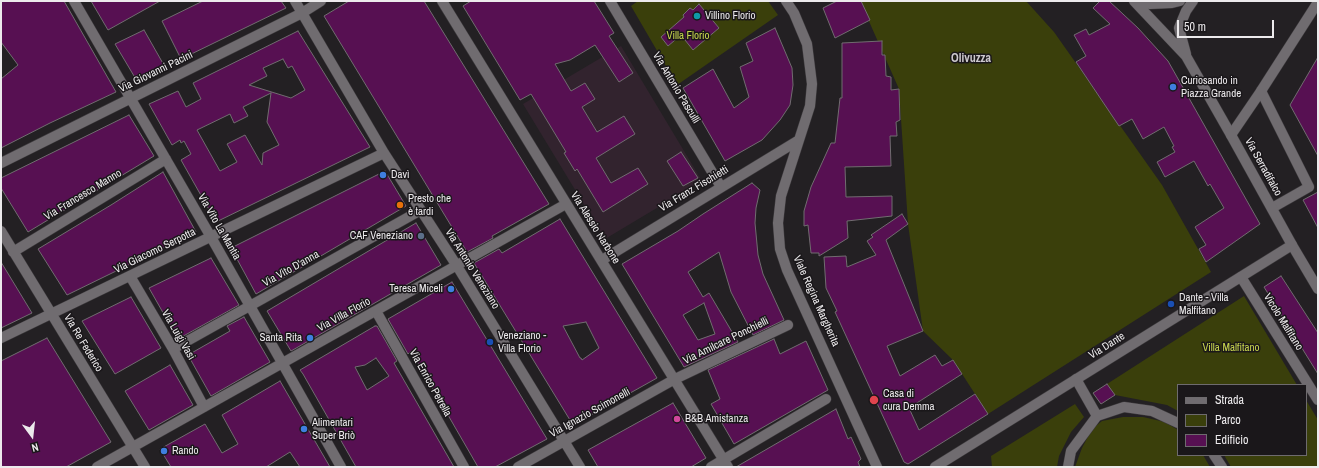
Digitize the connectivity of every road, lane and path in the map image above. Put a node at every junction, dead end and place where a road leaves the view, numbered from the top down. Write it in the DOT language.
graph roads {
  1 [pos="74,1"];
  2 [pos="295,1"];
  3 [pos="321,1"];
  4 [pos="442,1"];
  5 [pos="610,1"];
  6 [pos="786,1"];
  7 [pos="1134,1"];
  8 [pos="1140,1"];
  9 [pos="1180,1"];
  10 [pos="1194,1"];
  11 [pos="1318,2"];
  12 [pos="302,13"];
  13 [pos="1186,56"];
  14 [pos="1261,91"];
  15 [pos="130,98"];
  16 [pos="1231,135"];
  17 [pos="799,140"];
  18 [pos="384,153"];
  19 [pos="166,159"];
  20 [pos="1,163"];
  21 [pos="721,187"];
  22 [pos="566,204"];
  23 [pos="1272,208"];
  24 [pos="421,210"];
  25 [pos="1,231"];
  26 [pos="211,237"];
  27 [pos="1292,245"];
  28 [pos="14,252"];
  29 [pos="602,260"];
  30 [pos="457,266"];
  31 [pos="130,276"];
  32 [pos="1315,276"];
  33 [pos="1241,277"];
  34 [pos="1318,289"];
  35 [pos="249,306"];
  36 [pos="376,311"];
  37 [pos="52,314"];
  38 [pos="788,325"];
  39 [pos="1,338"];
  40 [pos="173,349"];
  41 [pos="282,364"];
  42 [pos="675,379"];
  43 [pos="1076,379"];
  44 [pos="826,399"];
  45 [pos="1318,400"];
  46 [pos="204,407"];
  47 [pos="1097,416"];
  48 [pos="1177,423"];
  49 [pos="564,441"];
  50 [pos="133,447"];
  51 [pos="1215,456"];
  52 [pos="726,463"];
  53 [pos="97,467"];
  54 [pos="145,467"];
  55 [pos="340,467"];
  56 [pos="464,467"];
  57 [pos="518,467"];
  58 [pos="580,467"];
  59 [pos="711,467"];
  60 [pos="877,467"];
  61 [pos="935,467"];
  62 [pos="1068,467"];
  63 [pos="1222,467"];
  1 -- 15 [label="street, Via Vito La Mantia"];
  2 -- 12 [label="street, Via Antonio Veneziano"];
  3 -- 12 [label="street, Via Giovanni Pacini"];
  4 -- 22 [label="street, Via Alessio Narbone"];
  5 -- 21 [label="street, Via Antonio Pasculli"];
  6 -- 17 [label="street, Viale Regina Margherita"];
  7 -- 13 [label="street"];
  8 -- 9 [label="street"];
  10 -- 13 [label="street"];
  11 -- 14 [label="street"];
  12 -- 15 [label="street, Via Giovanni Pacini"];
  12 -- 18 [label="street, Via Antonio Veneziano"];
  13 -- 16 [label="street, Via Serradifalco"];
  14 -- 16 [label="street"];
  14 -- 23 [label="street"];
  15 -- 19 [label="street, Via Vito La Mantia"];
  15 -- 20 [label="street, Via Giovanni Pacini"];
  16 -- 23 [label="street, Via Serradifalco"];
  17 -- 21 [label="street, Via Franz Fischietti"];
  17 -- 60 [label="street, Viale Regina Margherita"];
  18 -- 24 [label="street, Via Antonio Veneziano"];
  18 -- 26 [label="street, Via Giacomo Serpotta"];
  19 -- 26 [label="street, Via Vito La Mantia"];
  19 -- 28 [label="street, Via Francesco Manno"];
  21 -- 29 [label="street, Via Franz Fischietti"];
  22 -- 29 [label="street, Via Alessio Narbone"];
  22 -- 30 [label="street, Via Villa Florio"];
  23 -- 27 [label="street, Via Serradifalco"];
  24 -- 30 [label="street, Via Antonio Veneziano"];
  24 -- 35 [label="street, Via Vito D'anna"];
  25 -- 28 [label="street, Via Re Federico"];
  26 -- 31 [label="street, Via Giacomo Serpotta"];
  26 -- 35 [label="street, Via Vito La Mantia"];
  27 -- 32 [label="street, Via Serradifalco"];
  27 -- 33 [label="street, Via Dante"];
  28 -- 37 [label="street, Via Re Federico"];
  29 -- 42 [label="street, Via Alessio Narbone"];
  30 -- 36 [label="street, Via Villa Florio"];
  30 -- 49 [label="street, Via Antonio Veneziano"];
  31 -- 37 [label="street, Via Giacomo Serpotta"];
  31 -- 40 [label="street, Via Luigi Vasi"];
  32 -- 34 [label="street, Via Serradifalco"];
  33 -- 43 [label="street, Via Dante"];
  33 -- 45 [label="street, Vicolo Malfitano"];
  35 -- 40 [label="street, Via Vito D'anna"];
  35 -- 41 [label="street, Via Vito La Mantia"];
  36 -- 41 [label="street, Via Villa Florio"];
  36 -- 56 [label="street, Via Enrico Petrella"];
  37 -- 39 [label="street, Via Giacomo Serpotta"];
  37 -- 50 [label="street, Via Re Federico"];
  38 -- 42 [label="street, Via Amilcare Ponchielli"];
  40 -- 46 [label="street, Via Luigi Vasi"];
  41 -- 46 [label="street, Via Villa Florio"];
  41 -- 55 [label="street, Via Vito La Mantia"];
  42 -- 49 [label="street, Via Ignazio Scimonelli"];
  42 -- 52 [label="street, Via Alessio Narbone"];
  43 -- 47 [label="street"];
  43 -- 61 [label="street, Via Dante"];
  44 -- 52 [label="street"];
  46 -- 50 [label="street, Via Villa Florio"];
  47 -- 48 [label="street"];
  47 -- 62 [label="street"];
  49 -- 57 [label="street, Via Ignazio Scimonelli"];
  49 -- 58 [label="street, Via Antonio Veneziano"];
  50 -- 53 [label="street, Via Villa Florio"];
  50 -- 54 [label="street, Via Re Federico"];
  51 -- 63 [label="street"];
  52 -- 59 [label="street"];
}
